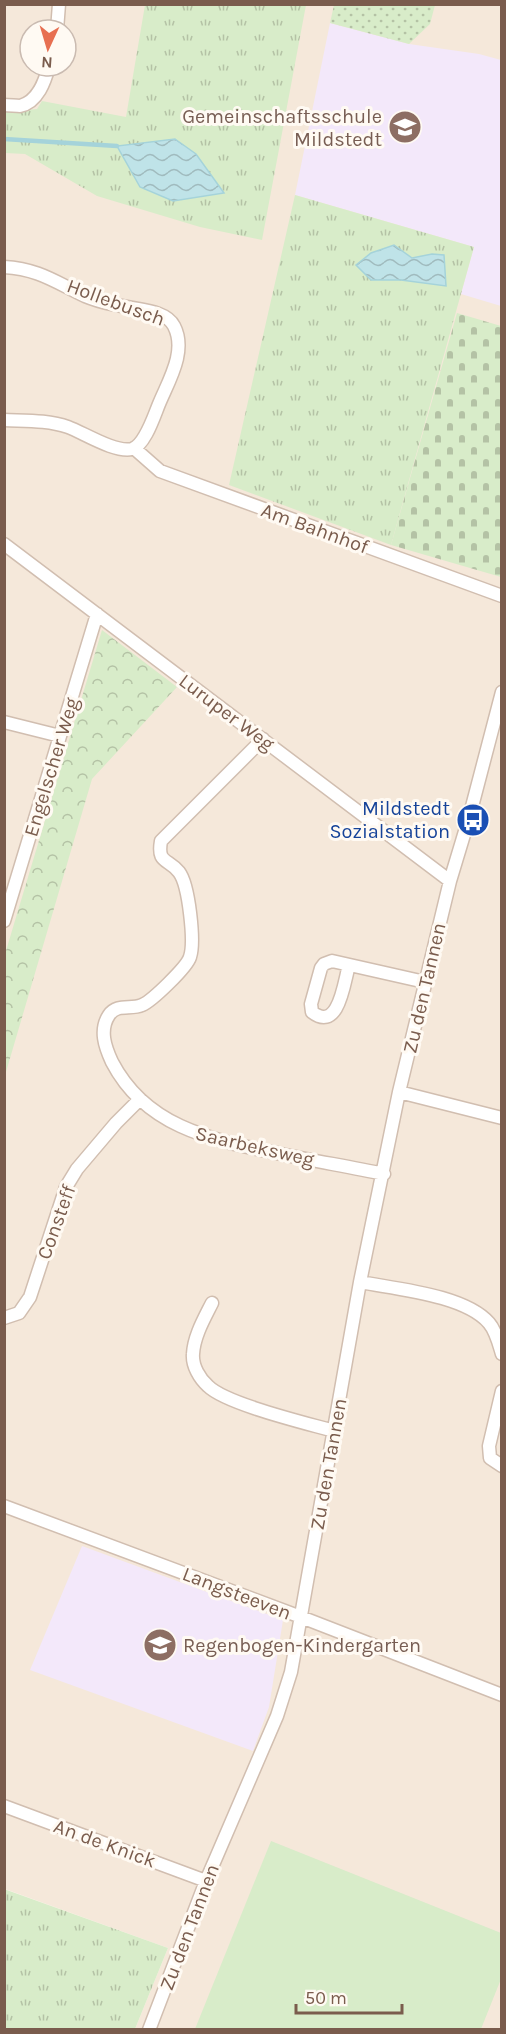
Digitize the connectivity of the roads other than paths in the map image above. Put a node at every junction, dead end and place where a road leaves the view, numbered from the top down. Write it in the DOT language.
graph roads {
  1 [pos="46,78"];
  2 [pos="4,105"];
  3 [pos="4,267"];
  4 [pos="4,420"];
  5 [pos="135,448"];
  6 [pos="4,544"];
  7 [pos="501,596"];
  8 [pos="97,614"];
  9 [pos="501,692"];
  10 [pos="4,722"];
  11 [pos="60,736"];
  12 [pos="263,739"];
  13 [pos="450,880"];
  14 [pos="4,921"];
  15 [pos="349,965"];
  16 [pos="425,982"];
  17 [pos="399,1092"];
  18 [pos="140,1099"];
  19 [pos="501,1118"];
  20 [pos="384,1174"];
  21 [pos="360,1282"];
  22 [pos="212,1303"];
  23 [pos="4,1318"];
  24 [pos="501,1354"];
  25 [pos="501,1391"];
  26 [pos="334,1431"];
  27 [pos="501,1466"];
  28 [pos="4,1506"];
  29 [pos="301,1617"];
  30 [pos="501,1695"];
  31 [pos="4,1806"];
  32 [pos="206,1881"];
  33 [pos="149,2030"];
  1 -- 2 [label="street"];
  3 -- 5 [label="street, Hollebusch"];
  4 -- 5 [label="street"];
  5 -- 7 [label="street, Am Bahnhof"];
  6 -- 8 [label="street, Luruper Weg"];
  8 -- 11 [label="street, Engelscher Weg"];
  8 -- 12 [label="street, Luruper Weg"];
  9 -- 13 [label="street"];
  10 -- 11 [label="street"];
  11 -- 14 [label="street, Engelscher Weg"];
  12 -- 13 [label="street, Luruper Weg"];
  12 -- 18 [label="street, Saarbeksweg"];
  13 -- 16 [label="street, Zu den Tannen"];
  15 -- 15 [label="street"];
  15 -- 16 [label="street"];
  16 -- 17 [label="street, Zu den Tannen"];
  17 -- 19 [label="street"];
  17 -- 20 [label="street, Zu den Tannen"];
  18 -- 20 [label="street, Saarbeksweg"];
  18 -- 23 [label="street, Consteff"];
  20 -- 21 [label="street, Zu den Tannen"];
  21 -- 24 [label="street"];
  21 -- 26 [label="street, Zu den Tannen"];
  22 -- 26 [label="street"];
  25 -- 27 [label="street"];
  26 -- 29 [label="street, Zu den Tannen"];
  28 -- 29 [label="street, Langsteeven"];
  29 -- 30 [label="street, Langsteeven"];
  29 -- 32 [label="street, Zu den Tannen"];
  31 -- 32 [label="street, An de Knick"];
  32 -- 33 [label="street, Zu den Tannen"];
}
